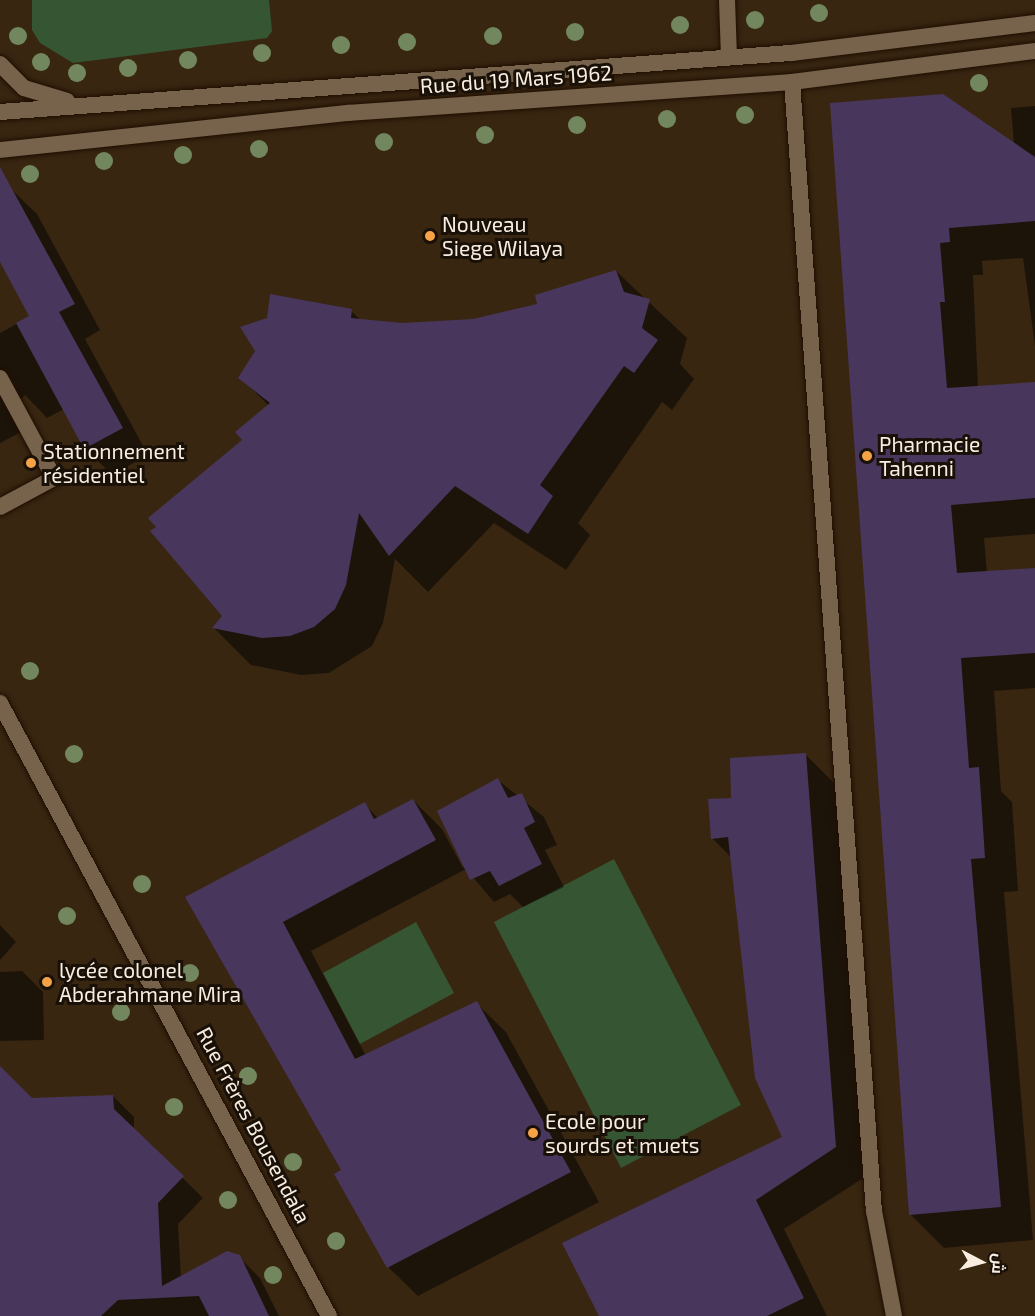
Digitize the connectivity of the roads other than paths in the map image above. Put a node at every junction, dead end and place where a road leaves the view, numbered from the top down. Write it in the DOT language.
graph roads {
  1 [pos="727,0"];
  2 [pos="1035,23"];
  3 [pos="1035,51"];
  4 [pos="729,57"];
  5 [pos="0,64"];
  6 [pos="792,82"];
  7 [pos="74,103"];
  8 [pos="0,112"];
  9 [pos="0,150"];
  10 [pos="0,378"];
  11 [pos="0,507"];
  12 [pos="0,703"];
  13 [pos="329,1316"];
  14 [pos="894,1316"];
  1 -- 4 [label="street"];
  2 -- 4 [label="street, Rue du 19 Mars 1962"];
  3 -- 6 [label="street, Rue du 19 Mars 1962"];
  4 -- 7 [label="street, Rue du 19 Mars 1962"];
  5 -- 7 [label="street"];
  6 -- 9 [label="street, Rue du 19 Mars 1962"];
  6 -- 14 [label="street"];
  7 -- 8 [label="street, Rue du 19 Mars 1962"];
  10 -- 11 [label="street"];
  12 -- 13 [label="street, Rue Frères Bousendala"];
}
